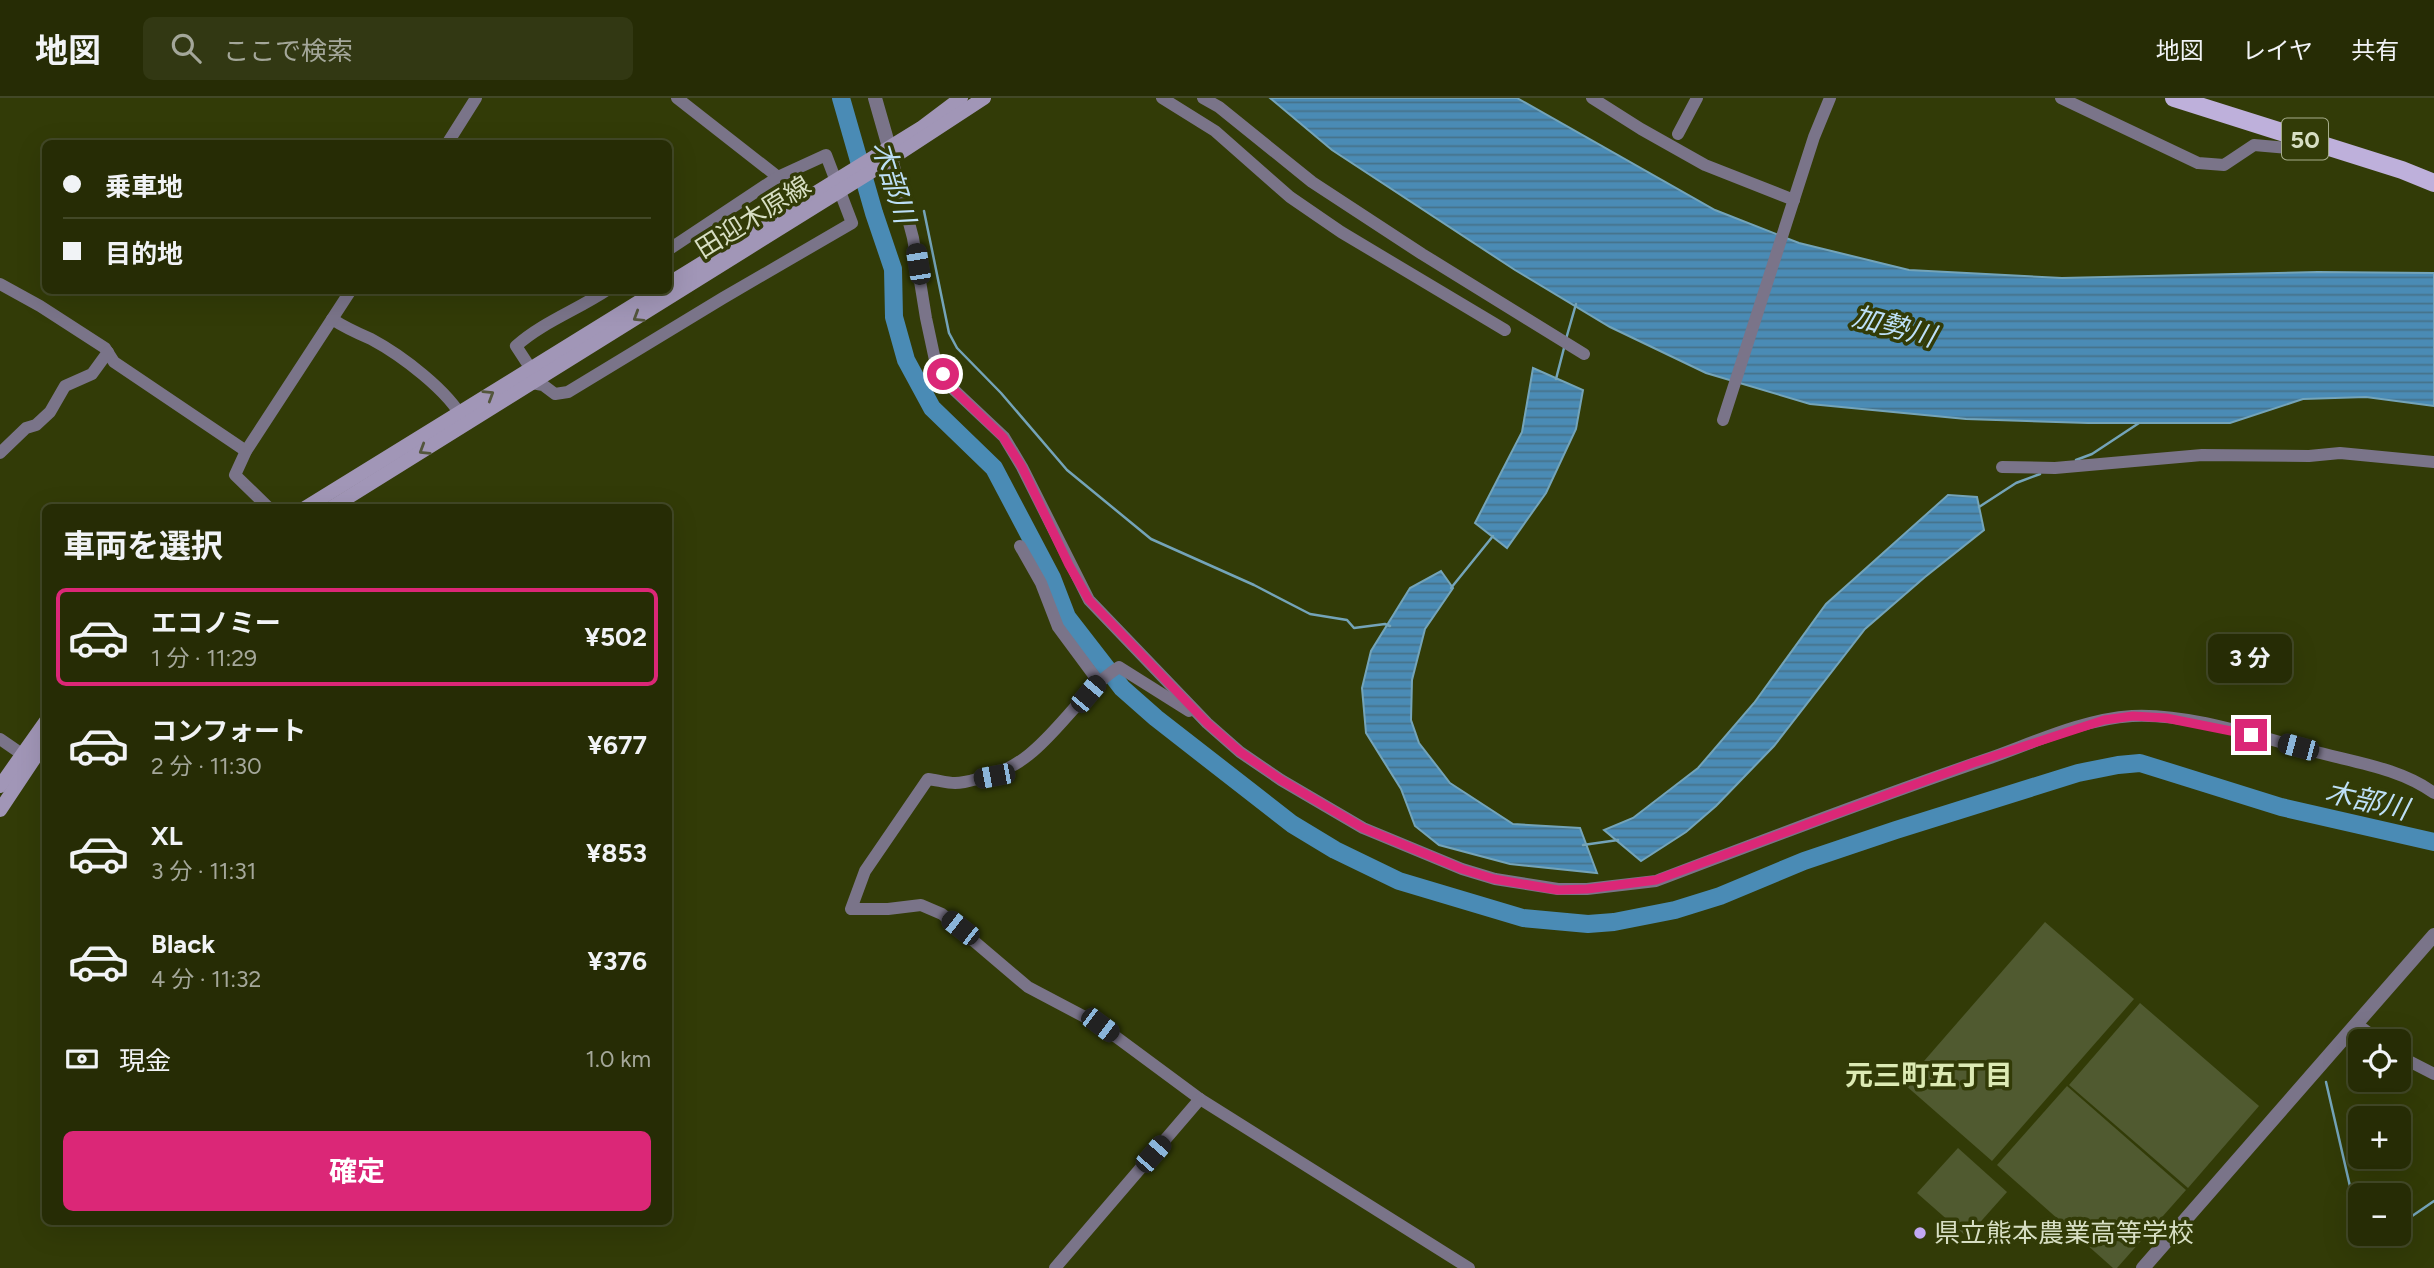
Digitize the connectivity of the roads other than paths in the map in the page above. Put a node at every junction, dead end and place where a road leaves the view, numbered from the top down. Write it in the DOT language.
graph roads {
  1 [pos="475,98"];
  2 [pos="677,98"];
  3 [pos="875,98"];
  4 [pos="961,98"];
  5 [pos="984,98"];
  6 [pos="1163,98"];
  7 [pos="1203,98"];
  8 [pos="1592,98"];
  9 [pos="1697,98"];
  10 [pos="2061,98"];
  11 [pos="2174,98"];
  12 [pos="1825,100"];
  13 [pos="1678,134"];
  14 [pos="449,140"];
  15 [pos="2309,141"];
  16 [pos="890,153"];
  17 [pos="778,177"];
  18 [pos="2434,183"];
  19 [pos="817,199"];
  20 [pos="1794,200"];
  21 [pos="672,247"];
  22 [pos="672,282"];
  23 [pos="0,285"];
  24 [pos="672,289"];
  25 [pos="348,294"];
  26 [pos="601,294"];
  27 [pos="652,294"];
  28 [pos="663,294"];
  29 [pos="332,319"];
  30 [pos="1504,330"];
  31 [pos="107,352"];
  32 [pos="1584,354"];
  33 [pos="531,376"];
  34 [pos="462,419"];
  35 [pos="1723,420"];
  36 [pos="246,450"];
  37 [pos="0,453"];
  38 [pos="2434,462"];
  39 [pos="2002,467"];
  40 [pos="265,504"];
  41 [pos="312,504"];
  42 [pos="337,504"];
  43 [pos="1020,546"];
  44 [pos="1101,680"];
  45 [pos="1207,723"];
  46 [pos="42,729"];
  47 [pos="0,738"];
  48 [pos="42,745"];
  49 [pos="27,758"];
  50 [pos="0,786"];
  51 [pos="2434,793"];
  52 [pos="0,810"];
  53 [pos="2434,935"];
  54 [pos="2358,1025"];
  55 [pos="2364,1029"];
  56 [pos="2411,1062"];
  57 [pos="2434,1074"];
  58 [pos="1200,1099"];
  59 [pos="1055,1268"];
  60 [pos="1469,1268"];
  61 [pos="2143,1268"];
  1 -- 14 [label="street"];
  2 -- 17 [label="street"];
  3 -- 16 [label="street"];
  4 -- 16 [label="main road, 田迎木原線"];
  5 -- 16 [label="main road, 田迎木原線"];
  6 -- 30 [label="street"];
  7 -- 32 [label="street"];
  8 -- 20 [label="street"];
  9 -- 13 [label="street"];
  10 -- 15 [label="street"];
  11 -- 15 [label="main road, 50"];
  12 -- 20 [label="street"];
  15 -- 18 [label="main road, 50"];
  16 -- 19 [label="main road, 田迎木原線"];
  16 -- 45 [label="street"];
  17 -- 21 [label="street"];
  17 -- 33 [label="street"];
  19 -- 22 [label="main road, 田迎木原線"];
  19 -- 24 [label="main road, 田迎木原線, one-way"];
  20 -- 35 [label="street"];
  23 -- 31 [label="street"];
  25 -- 29 [label="street"];
  26 -- 33 [label="street"];
  27 -- 33 [label="main road, 田迎木原線"];
  28 -- 33 [label="main road, 田迎木原線, one-way"];
  29 -- 34 [label="street"];
  29 -- 36 [label="street"];
  31 -- 36 [label="street"];
  31 -- 37 [label="street"];
  33 -- 34 [label="main road, 田迎木原線"];
  34 -- 41 [label="main road, 田迎木原線"];
  34 -- 42 [label="main road, 田迎木原線, one-way"];
  36 -- 40 [label="street"];
  38 -- 39 [label="street"];
  43 -- 44 [label="street"];
  44 -- 45 [label="street"];
  44 -- 58 [label="street"];
  45 -- 51 [label="street"];
  46 -- 49 [label="main road"];
  47 -- 49 [label="street"];
  48 -- 49 [label="main road"];
  49 -- 50 [label="main road"];
  49 -- 52 [label="main road"];
  53 -- 54 [label="street"];
  54 -- 55 [label="street"];
  54 -- 61 [label="street"];
  56 -- 57 [label="street"];
  58 -- 59 [label="street"];
  58 -- 60 [label="street"];
}
